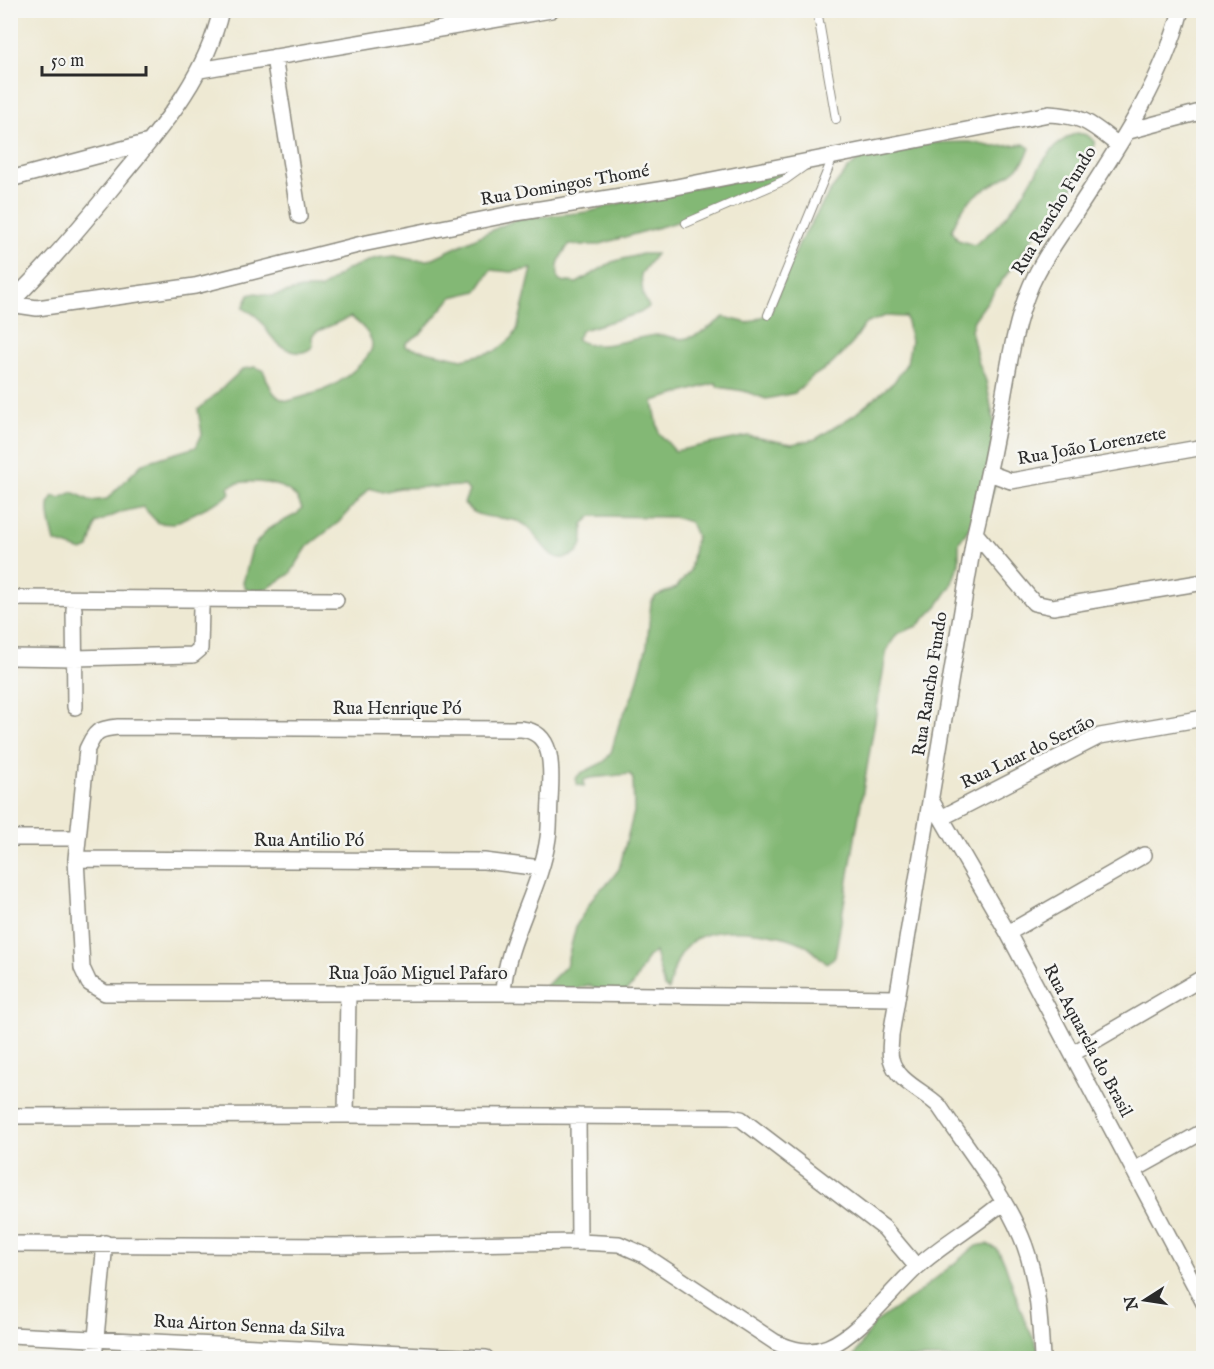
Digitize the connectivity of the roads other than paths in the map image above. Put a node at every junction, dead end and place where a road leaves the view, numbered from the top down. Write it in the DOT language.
graph roads {
  1 [pos="221,10"];
  2 [pos="551,10"];
  3 [pos="817,10"];
  4 [pos="1181,10"];
  5 [pos="274,57"];
  6 [pos="200,70"];
  7 [pos="1203,111"];
  8 [pos="836,119"];
  9 [pos="1129,130"];
  10 [pos="149,142"];
  11 [pos="1118,145"];
  12 [pos="833,157"];
  13 [pos="812,161"];
  14 [pos="10,179"];
  15 [pos="299,216"];
  16 [pos="686,223"];
  17 [pos="10,303"];
  18 [pos="768,315"];
  19 [pos="1203,447"];
  20 [pos="989,473"];
  21 [pos="975,533"];
  22 [pos="1203,582"];
  23 [pos="10,598"];
  24 [pos="336,600"];
  25 [pos="201,607"];
  26 [pos="74,609"];
  27 [pos="10,657"];
  28 [pos="75,658"];
  29 [pos="75,706"];
  30 [pos="1203,718"];
  31 [pos="931,800"];
  32 [pos="943,817"];
  33 [pos="10,838"];
  34 [pos="78,838"];
  35 [pos="1144,855"];
  36 [pos="76,859"];
  37 [pos="541,868"];
  38 [pos="1008,933"];
  39 [pos="1203,977"];
  40 [pos="503,993"];
  41 [pos="348,994"];
  42 [pos="897,998"];
  43 [pos="1072,1054"];
  44 [pos="346,1115"];
  45 [pos="10,1116"];
  46 [pos="578,1116"];
  47 [pos="1203,1131"];
  48 [pos="1134,1170"];
  49 [pos="1003,1202"];
  50 [pos="579,1242"];
  51 [pos="105,1243"];
  52 [pos="10,1244"];
  53 [pos="917,1267"];
  54 [pos="1203,1303"];
  55 [pos="10,1335"];
  56 [pos="96,1340"];
  57 [pos="94,1359"];
  58 [pos="486,1359"];
  59 [pos="1042,1359"];
  1 -- 6 [label="street"];
  2 -- 5 [label="street"];
  3 -- 8 [label="lane"];
  4 -- 9 [label="street, Rua Rancho Fundo"];
  5 -- 6 [label="street"];
  5 -- 15 [label="street"];
  6 -- 10 [label="street"];
  7 -- 9 [label="street"];
  9 -- 11 [label="street, Rua Rancho Fundo"];
  10 -- 14 [label="street"];
  10 -- 17 [label="street"];
  11 -- 12 [label="street, Rua Domingos Thomé"];
  11 -- 20 [label="street, Rua Rancho Fundo"];
  12 -- 13 [label="street, Rua Domingos Thomé"];
  12 -- 18 [label="lane"];
  13 -- 16 [label="lane"];
  13 -- 17 [label="street, Rua Domingos Thomé"];
  19 -- 20 [label="street, Rua João Lorenzete"];
  20 -- 21 [label="street, Rua Rancho Fundo"];
  21 -- 22 [label="street"];
  21 -- 31 [label="street, Rua Rancho Fundo"];
  23 -- 24 [label="street"];
  25 -- 28 [label="street"];
  26 -- 28 [label="street"];
  27 -- 28 [label="street"];
  28 -- 29 [label="street"];
  30 -- 32 [label="street, Rua Luar do Sertão"];
  31 -- 32 [label="street, Rua Aquarela do Brasil"];
  31 -- 42 [label="street, Rua Rancho Fundo"];
  32 -- 38 [label="street, Rua Aquarela do Brasil"];
  33 -- 34 [label="street"];
  34 -- 36 [label="street, Rua João Miguel Pafaro"];
  34 -- 37 [label="street, Rua Henrique Pó"];
  35 -- 38 [label="street"];
  36 -- 37 [label="street, Rua Antilio Pó"];
  36 -- 41 [label="street, Rua João Miguel Pafaro"];
  37 -- 40 [label="street, Rua Henrique Pó"];
  38 -- 43 [label="street, Rua Aquarela do Brasil"];
  39 -- 43 [label="street"];
  40 -- 41 [label="street, Rua João Miguel Pafaro"];
  40 -- 42 [label="street, Rua João Miguel Pafaro"];
  41 -- 44 [label="street"];
  42 -- 49 [label="street, Rua Rancho Fundo"];
  43 -- 48 [label="street, Rua Aquarela do Brasil"];
  44 -- 45 [label="street"];
  44 -- 46 [label="street"];
  46 -- 50 [label="street"];
  46 -- 53 [label="street"];
  47 -- 48 [label="street"];
  48 -- 54 [label="street, Rua Aquarela do Brasil"];
  49 -- 53 [label="street"];
  49 -- 59 [label="street, Rua Rancho Fundo"];
  50 -- 51 [label="street"];
  50 -- 53 [label="street"];
  51 -- 52 [label="street"];
  51 -- 56 [label="street"];
  55 -- 56 [label="street, Rua Airton Senna da Silva"];
  56 -- 57 [label="street"];
  56 -- 58 [label="street, Rua Airton Senna da Silva"];
}
